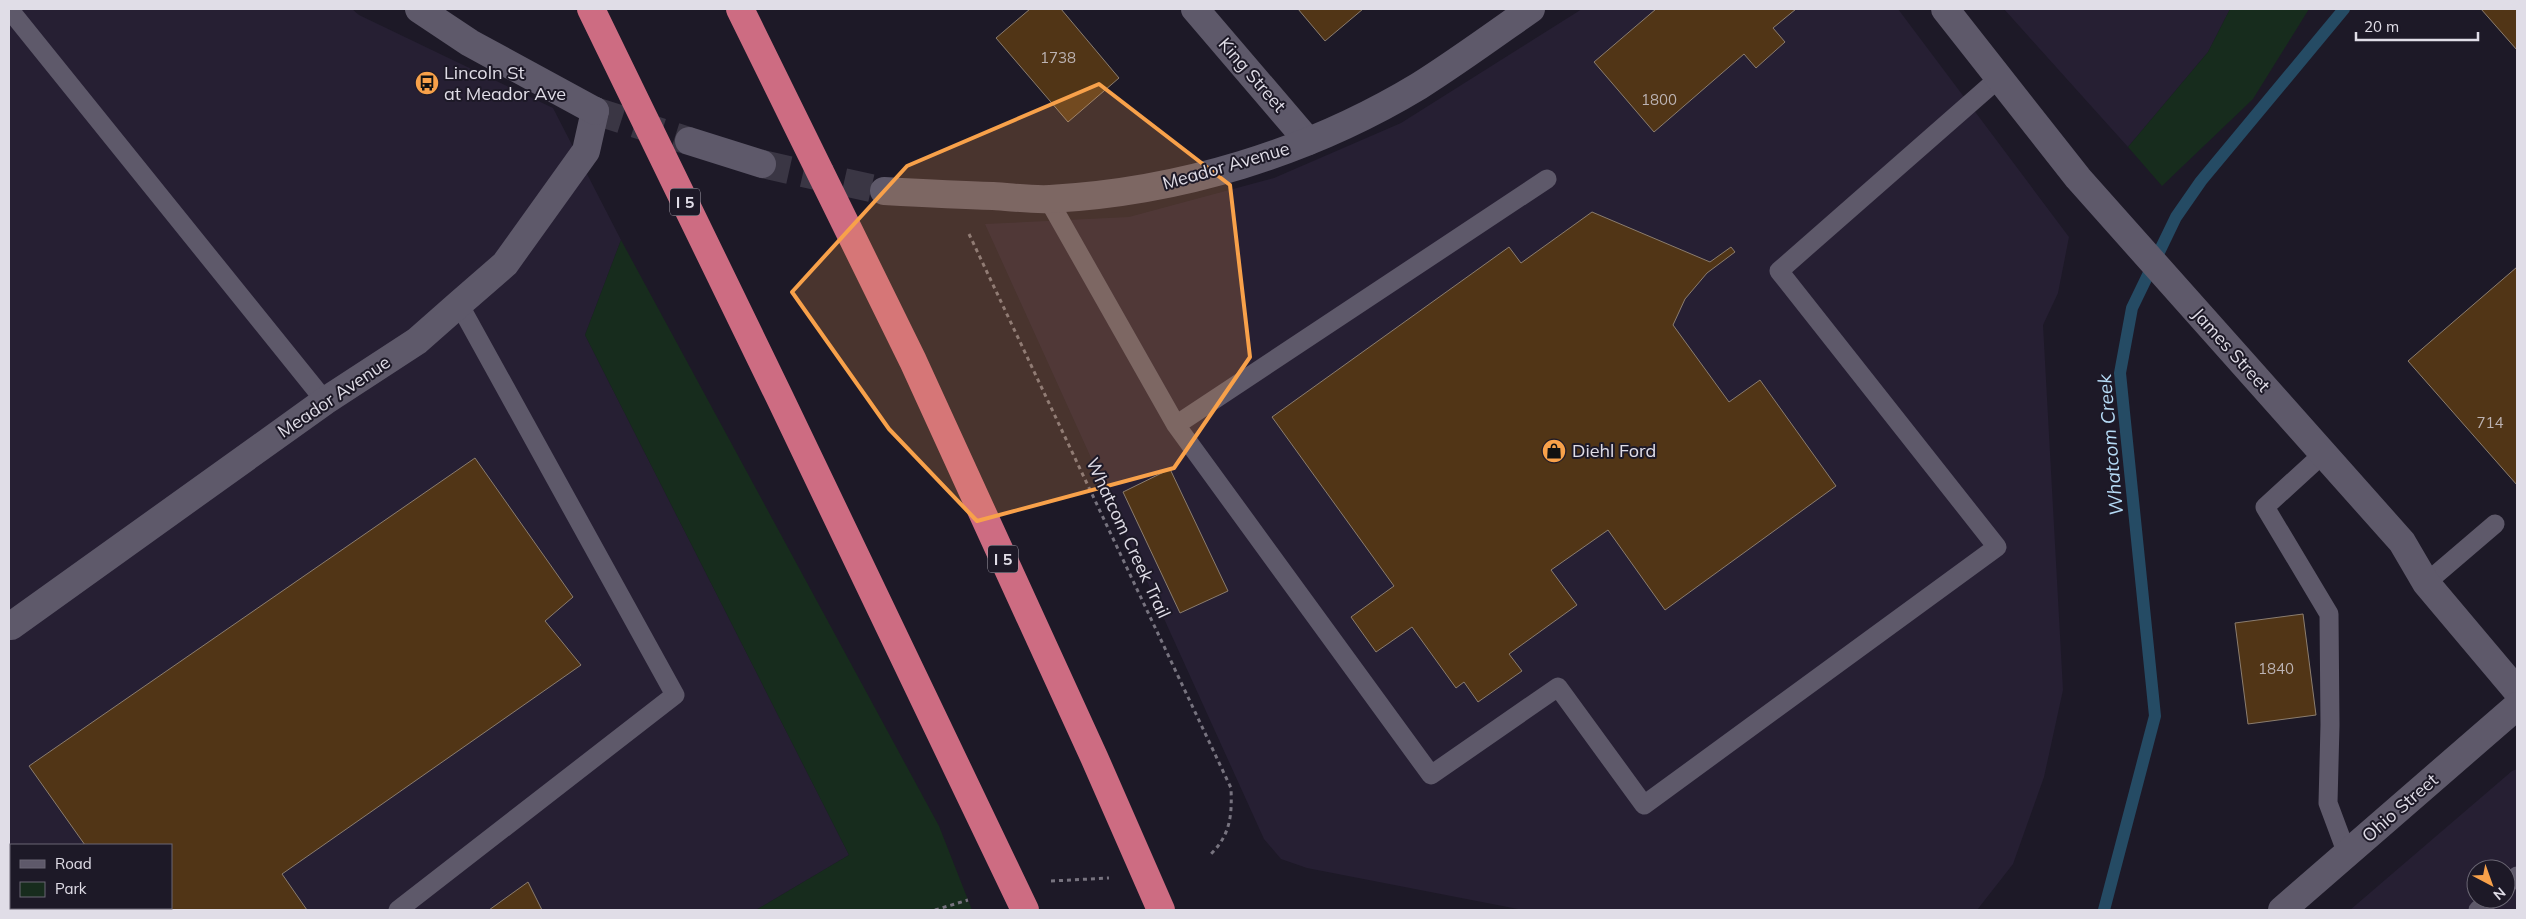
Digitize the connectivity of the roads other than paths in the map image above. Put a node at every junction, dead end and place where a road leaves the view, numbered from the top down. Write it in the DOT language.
graph roads {
  1 [pos="9,9"];
  2 [pos="418,9"];
  3 [pos="591,9"];
  4 [pos="740,9"];
  5 [pos="1195,9"];
  6 [pos="1531,9"];
  7 [pos="1946,9"];
  8 [pos="2000,78"];
  9 [pos="690,141"];
  10 [pos="1308,141"];
  11 [pos="762,164"];
  12 [pos="1547,179"];
  13 [pos="884,191"];
  14 [pos="1048,199"];
  15 [pos="459,304"];
  16 [pos="325,401"];
  17 [pos="1176,425"];
  18 [pos="2323,454"];
  19 [pos="2495,524"];
  20 [pos="2426,584"];
  21 [pos="10,626"];
  22 [pos="2517,691"];
  23 [pos="2517,706"];
  24 [pos="958,770"];
  25 [pos="2347,854"];
  26 [pos="2291,907"];
  27 [pos="398,910"];
  28 [pos="1004,910"];
  29 [pos="1025,910"];
  30 [pos="1161,910"];
  1 -- 16 [label="lane"];
  2 -- 15 [label="street, Meador Avenue"];
  3 -- 24 [label="highway, I 5"];
  4 -- 30 [label="highway, I 5"];
  5 -- 10 [label="street, King Street"];
  6 -- 10 [label="street, Meador Avenue"];
  7 -- 8 [label="street, James Street"];
  8 -- 17 [label="lane"];
  8 -- 18 [label="street, James Street"];
  9 -- 11 [label="street"];
  10 -- 14 [label="street, Meador Avenue"];
  12 -- 17 [label="lane"];
  13 -- 14 [label="street, Meador Avenue"];
  14 -- 17 [label="lane"];
  15 -- 16 [label="street, Meador Avenue"];
  15 -- 27 [label="lane"];
  16 -- 21 [label="street, Meador Avenue"];
  18 -- 20 [label="street, James Street"];
  18 -- 25 [label="lane"];
  19 -- 20 [label="lane"];
  20 -- 22 [label="street, James Street"];
  23 -- 25 [label="street, Ohio Street"];
  24 -- 28 [label="highway"];
  24 -- 29 [label="highway, I 5"];
  25 -- 26 [label="street, Ohio Street"];
}
